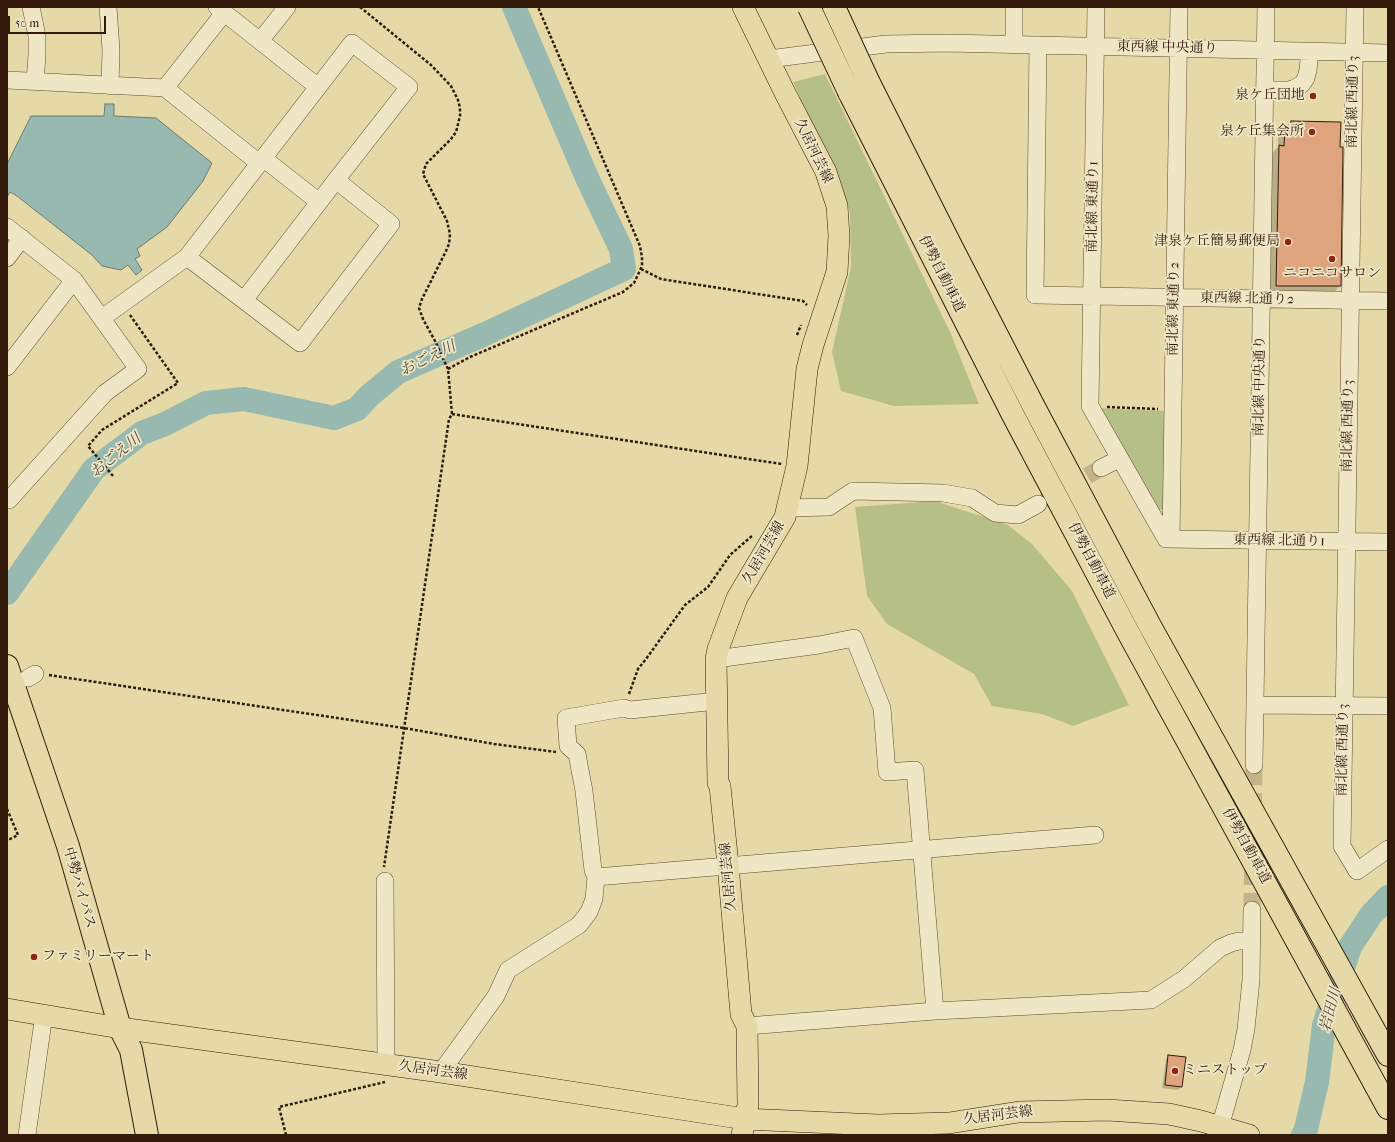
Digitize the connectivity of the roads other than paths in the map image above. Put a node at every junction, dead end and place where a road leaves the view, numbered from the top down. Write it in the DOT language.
graph roads {
  1 [pos="32,7"];
  2 [pos="108,7"];
  3 [pos="287,7"];
  4 [pos="743,7"];
  5 [pos="809,7"];
  6 [pos="834,7"];
  7 [pos="1014,7"];
  8 [pos="1096,7"];
  9 [pos="1179,7"];
  10 [pos="1266,7"];
  11 [pos="1355,7"];
  12 [pos="220,10"];
  13 [pos="260,41"];
  14 [pos="1014,45"];
  15 [pos="1038,45"];
  16 [pos="1096,46"];
  17 [pos="1178,48"];
  18 [pos="1266,50"];
  19 [pos="1310,51"];
  20 [pos="1354,52"];
  21 [pos="1388,53"];
  22 [pos="769,59"];
  23 [pos="7,80"];
  24 [pos="35,82"];
  25 [pos="110,86"];
  26 [pos="318,87"];
  27 [pos="165,88"];
  28 [pos="1265,90"];
  29 [pos="261,161"];
  30 [pos="336,180"];
  31 [pos="319,202"];
  32 [pos="7,227"];
  33 [pos="22,238"];
  34 [pos="187,257"];
  35 [pos="7,258"];
  36 [pos="74,280"];
  37 [pos="1092,296"];
  38 [pos="1174,298"];
  39 [pos="1262,299"];
  40 [pos="244,300"];
  41 [pos="1350,300"];
  42 [pos="1388,301"];
  43 [pos="102,318"];
  44 [pos="7,367"];
  45 [pos="1119,459"];
  46 [pos="1101,468"];
  47 [pos="7,500"];
  48 [pos="1038,504"];
  49 [pos="786,508"];
  50 [pos="1171,539"];
  51 [pos="1258,540"];
  52 [pos="1347,542"];
  53 [pos="1388,542"];
  54 [pos="716,660"];
  55 [pos="7,667"];
  56 [pos="716,700"];
  57 [pos="1255,704"];
  58 [pos="1344,706"];
  59 [pos="1388,706"];
  60 [pos="1254,764"];
  61 [pos="1095,835"];
  62 [pos="1388,849"];
  63 [pos="921,850"];
  64 [pos="728,865"];
  65 [pos="596,876"];
  66 [pos="384,881"];
  67 [pos="1252,910"];
  68 [pos="1252,941"];
  69 [pos="7,1009"];
  70 [pos="935,1011"];
  71 [pos="44,1014"];
  72 [pos="747,1026"];
  73 [pos="120,1028"];
  74 [pos="1388,1055"];
  75 [pos="388,1072"];
  76 [pos="441,1072"];
  77 [pos="1388,1108"];
  78 [pos="744,1127"];
  79 [pos="1220,1127"];
  80 [pos="1246,1134"];
  81 [pos="27,1135"];
  82 [pos="146,1135"];
  1 -- 24 [label="street"];
  2 -- 25 [label="street"];
  3 -- 13 [label="street"];
  4 -- 22 [label="main road, 久居河芸線"];
  5 -- 77 [label="highway, 伊勢自動車道, bridge"];
  6 -- 74 [label="highway, 伊勢自動車道, bridge"];
  7 -- 14 [label="street"];
  8 -- 16 [label="street, 南北線 東通り1"];
  9 -- 17 [label="street, 南北線 東通り2"];
  10 -- 18 [label="street, 南北線 中央通り"];
  11 -- 20 [label="street, 南北線 西通り3"];
  12 -- 13 [label="street"];
  12 -- 27 [label="street"];
  13 -- 26 [label="street"];
  14 -- 15 [label="street, 東西線 中央通り"];
  14 -- 22 [label="street, 東西線 中央通り"];
  15 -- 16 [label="street, 東西線 中央通り"];
  15 -- 37 [label="street, 東西線 北通り2"];
  16 -- 17 [label="street, 東西線 中央通り"];
  16 -- 37 [label="street, 南北線 東通り1"];
  17 -- 18 [label="street, 東西線 中央通り"];
  17 -- 38 [label="street, 南北線 東通り2"];
  18 -- 19 [label="street, 東西線 中央通り"];
  18 -- 28 [label="street, 南北線 中央通り"];
  19 -- 20 [label="street, 東西線 中央通り"];
  19 -- 28 [label="street"];
  20 -- 21 [label="street, 東西線 中央通り"];
  20 -- 41 [label="street, 南北線 西通り3"];
  22 -- 49 [label="main road, 久居河芸線"];
  23 -- 24 [label="street"];
  24 -- 25 [label="street"];
  25 -- 27 [label="street"];
  26 -- 29 [label="street"];
  26 -- 30 [label="street"];
  27 -- 29 [label="street"];
  28 -- 39 [label="street, 南北線 中央通り"];
  29 -- 31 [label="street"];
  29 -- 34 [label="street"];
  30 -- 31 [label="street"];
  30 -- 40 [label="street"];
  31 -- 40 [label="street"];
  32 -- 33 [label="street"];
  33 -- 35 [label="street"];
  33 -- 36 [label="street"];
  34 -- 40 [label="street"];
  34 -- 43 [label="street"];
  36 -- 43 [label="street"];
  36 -- 44 [label="street"];
  37 -- 38 [label="street, 東西線 北通り2"];
  37 -- 45 [label="street, 南北線 東通り1"];
  38 -- 39 [label="street, 東西線 北通り2"];
  38 -- 50 [label="street, 南北線 東通り2"];
  39 -- 41 [label="street, 東西線 北通り2"];
  39 -- 51 [label="street, 南北線 中央通り"];
  41 -- 42 [label="street, 東西線 北通り2"];
  41 -- 52 [label="street, 南北線 西通り3"];
  43 -- 47 [label="street"];
  45 -- 46 [label="street"];
  45 -- 50 [label="street"];
  48 -- 49 [label="street"];
  49 -- 54 [label="main road, 久居河芸線"];
  50 -- 51 [label="street, 東西線 北通り1"];
  51 -- 52 [label="street, 東西線 北通り1"];
  51 -- 57 [label="street, 南北線 中央通り"];
  52 -- 53 [label="street, 東西線 北通り1"];
  52 -- 58 [label="street, 南北線 西通り3"];
  54 -- 56 [label="main road, 久居河芸線"];
  54 -- 63 [label="street"];
  55 -- 73 [label="highway, 中勢バイパス"];
  56 -- 64 [label="main road, 久居河芸線"];
  56 -- 65 [label="street"];
  57 -- 58 [label="street"];
  57 -- 60 [label="street, 南北線 中央通り"];
  58 -- 59 [label="street"];
  58 -- 62 [label="street, 南北線 西通り3"];
  61 -- 63 [label="street"];
  63 -- 64 [label="street"];
  63 -- 70 [label="street"];
  64 -- 65 [label="street"];
  64 -- 72 [label="main road, 久居河芸線"];
  65 -- 76 [label="street"];
  66 -- 75 [label="street"];
  67 -- 68 [label="street"];
  68 -- 70 [label="street"];
  68 -- 79 [label="street"];
  69 -- 71 [label="main road, 久居河芸線"];
  70 -- 72 [label="street"];
  71 -- 73 [label="main road, 久居河芸線"];
  71 -- 81 [label="street"];
  72 -- 78 [label="main road, 久居河芸線"];
  73 -- 75 [label="main road, 久居河芸線"];
  73 -- 82 [label="highway, 中勢バイパス"];
  75 -- 76 [label="main road, 久居河芸線"];
  76 -- 78 [label="main road, 久居河芸線"];
  78 -- 79 [label="main road, 久居河芸線"];
  79 -- 80 [label="main road, 久居河芸線"];
}
